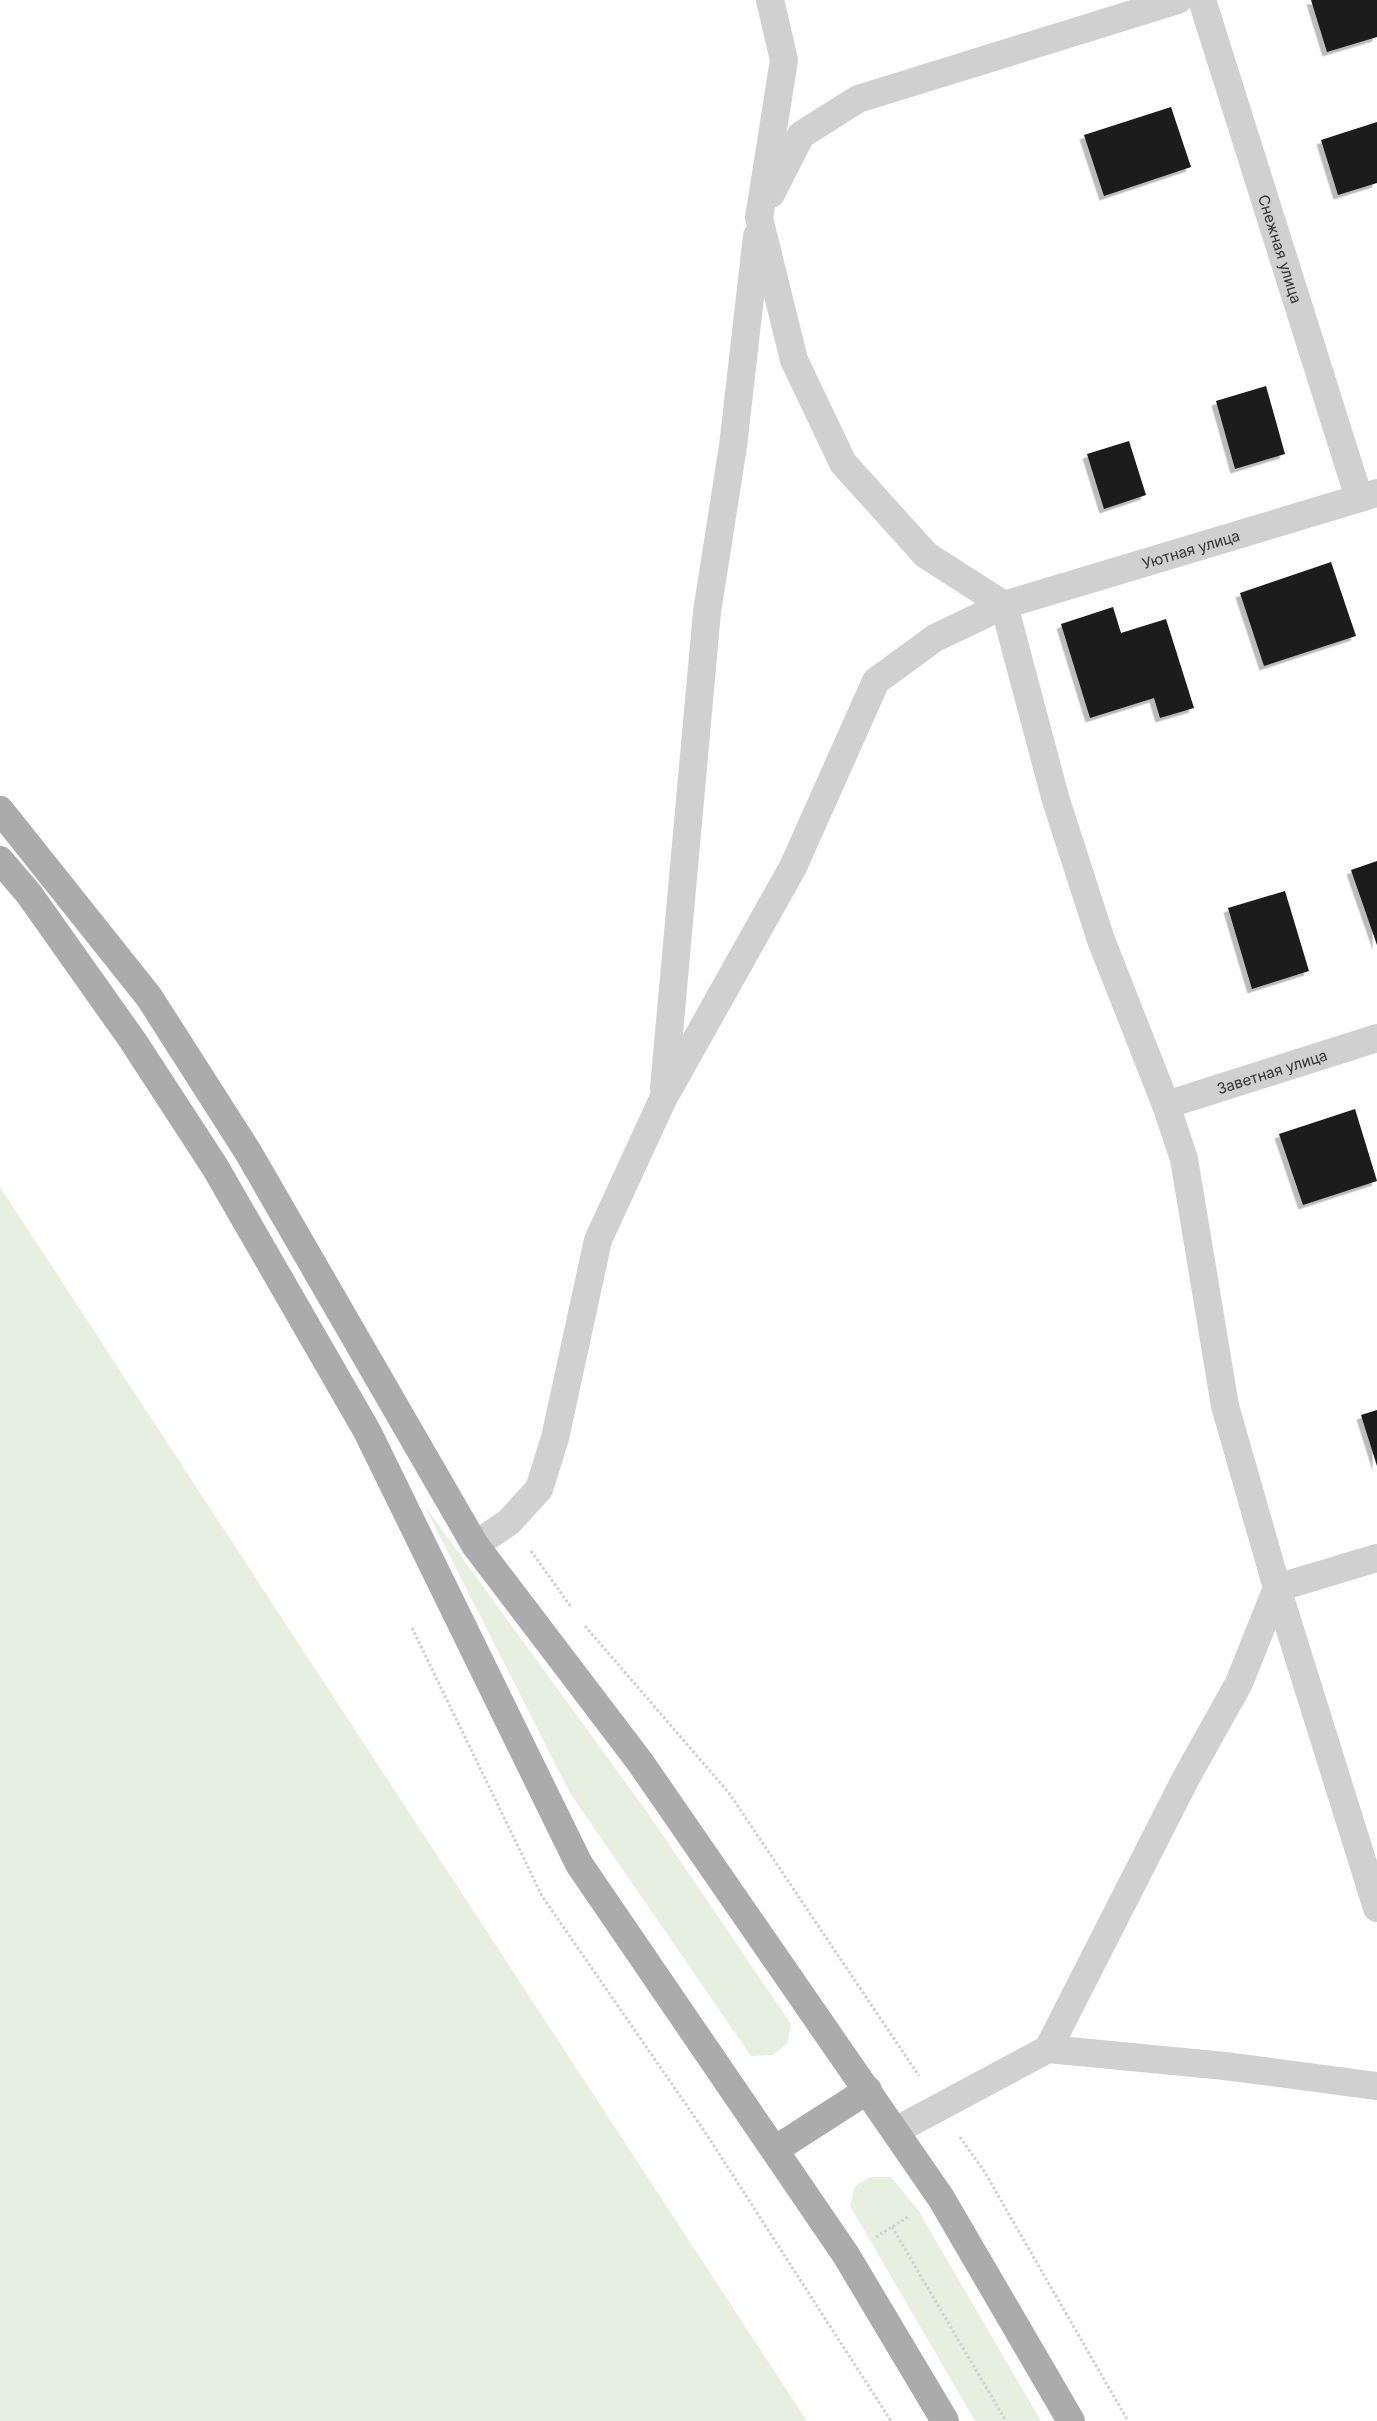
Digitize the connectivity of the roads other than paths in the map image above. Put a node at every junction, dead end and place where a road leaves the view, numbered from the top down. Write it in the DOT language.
graph roads {
  1 [pos="770,0"];
  2 [pos="1178,0"];
  3 [pos="1202,0"];
  4 [pos="759,218"];
  5 [pos="1368,496"];
  6 [pos="1004,605"];
  7 [pos="0,810"];
  8 [pos="0,860"];
  9 [pos="1377,1038"];
  10 [pos="664,1099"];
  11 [pos="1166,1105"];
  12 [pos="475,1545"];
  13 [pos="1377,1558"];
  14 [pos="1277,1588"];
  15 [pos="1377,1908"];
  16 [pos="1048,2050"];
  17 [pos="1377,2086"];
  18 [pos="868,2090"];
  19 [pos="895,2131"];
  20 [pos="776,2150"];
  21 [pos="945,2421"];
  22 [pos="1071,2421"];
  1 -- 4 [label="street"];
  2 -- 4 [label="street"];
  3 -- 5 [label="street, Снежная улица"];
  4 -- 6 [label="street"];
  4 -- 10 [label="street"];
  5 -- 6 [label="street, Уютная улица"];
  6 -- 10 [label="street, Уютная улица"];
  6 -- 11 [label="street"];
  7 -- 12 [label="main road"];
  8 -- 20 [label="main road"];
  9 -- 11 [label="street, Заветная улица"];
  10 -- 12 [label="street, Уютная улица"];
  11 -- 14 [label="street"];
  12 -- 18 [label="main road"];
  13 -- 14 [label="street"];
  14 -- 15 [label="street"];
  14 -- 16 [label="street"];
  16 -- 17 [label="street"];
  16 -- 19 [label="street"];
  18 -- 19 [label="main road"];
  18 -- 20 [label="main road"];
  19 -- 22 [label="main road"];
  20 -- 21 [label="main road"];
}
